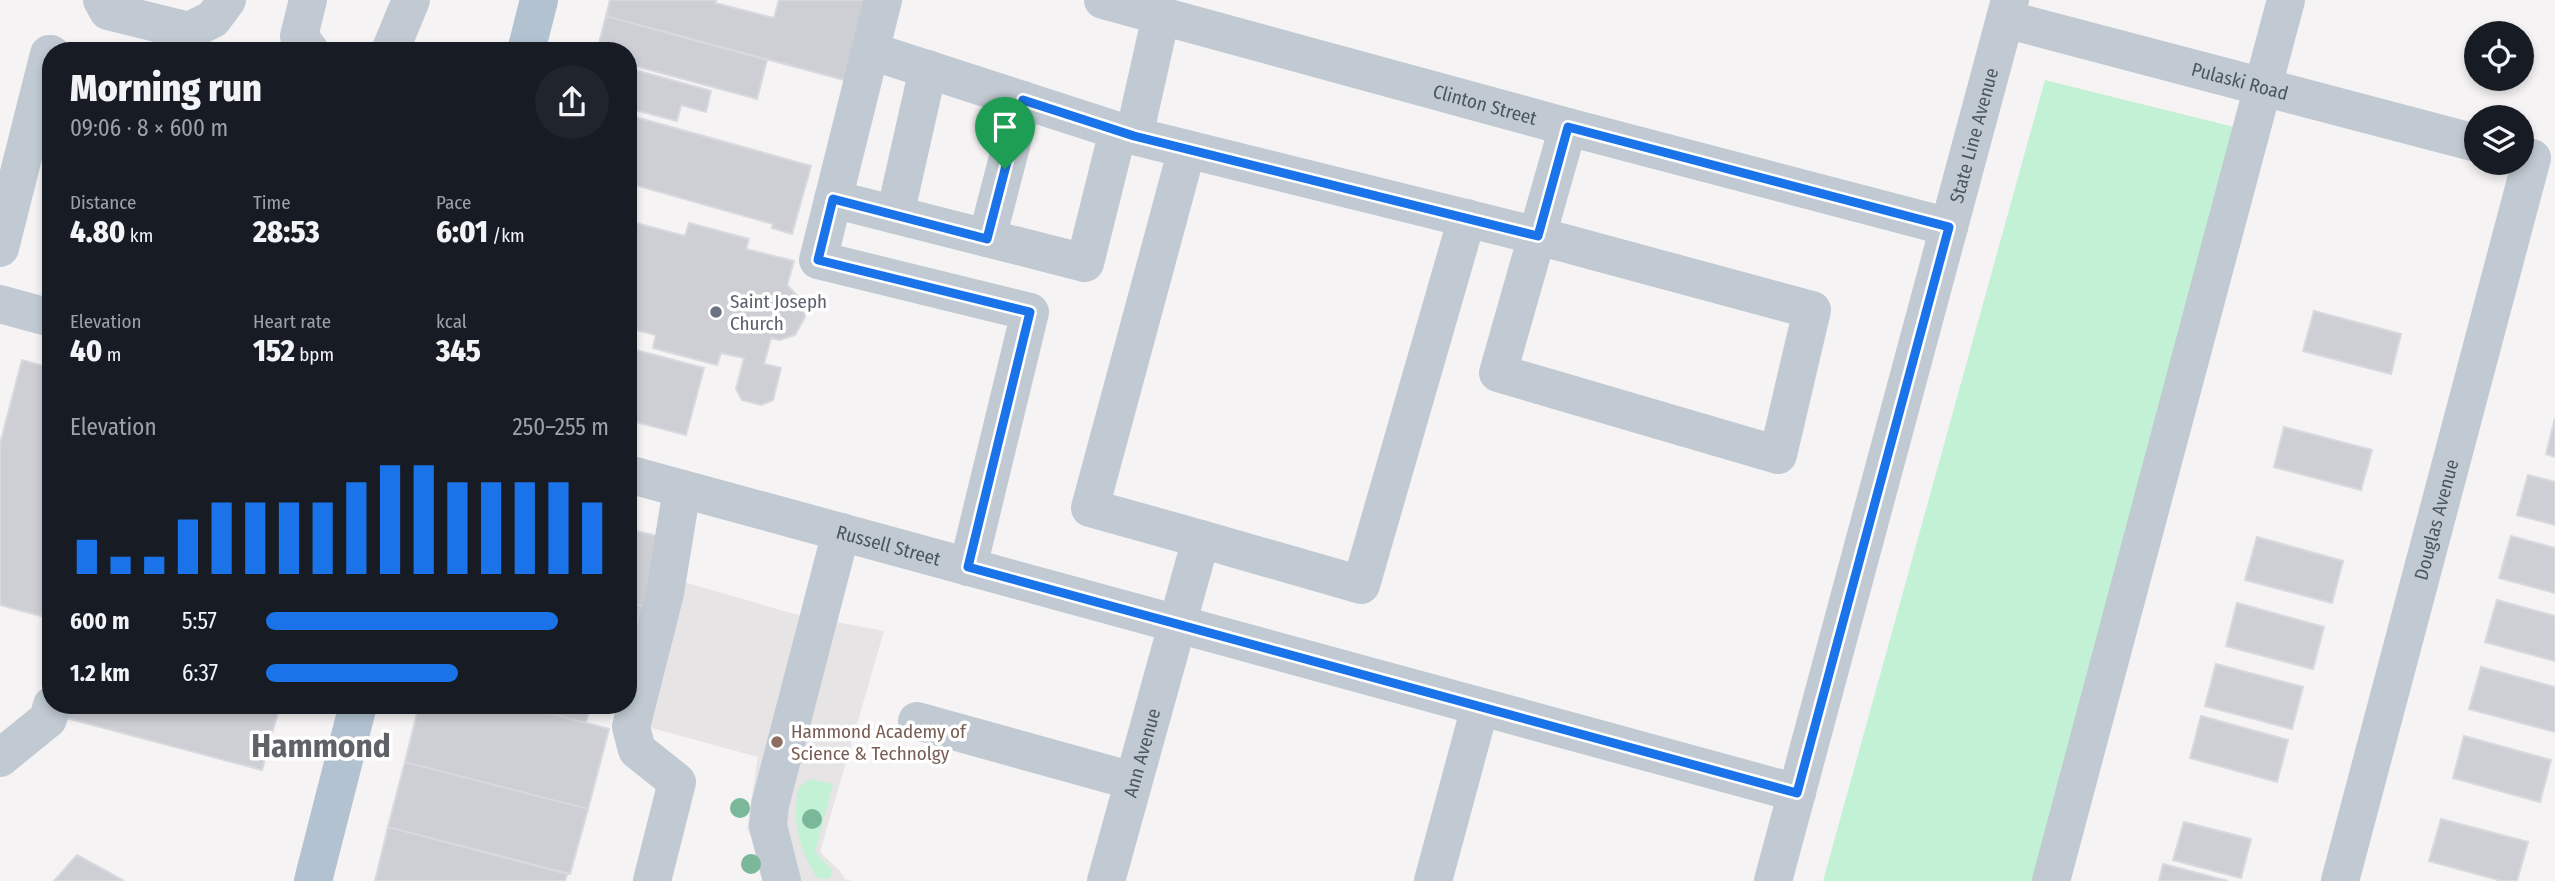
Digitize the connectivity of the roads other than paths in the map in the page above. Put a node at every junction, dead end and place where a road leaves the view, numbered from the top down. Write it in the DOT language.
graph roads {
  1 [pos="102,0"];
  2 [pos="138,0"];
  3 [pos="308,0"];
  4 [pos="411,0"];
  5 [pos="539,0"];
  6 [pos="883,0"];
  7 [pos="1103,0"];
  8 [pos="2286,0"];
  9 [pos="219,6"];
  10 [pos="2008,10"];
  11 [pos="1161,16"];
  12 [pos="303,42"];
  13 [pos="394,42"];
  14 [pos="528,42"];
  15 [pos="871,51"];
  16 [pos="928,69"];
  17 [pos="42,82"];
  18 [pos="2262,87"];
  19 [pos="1023,100"];
  20 [pos="1568,127"];
  21 [pos="1126,134"];
  22 [pos="2464,140"];
  23 [pos="1187,149"];
  24 [pos="2536,159"];
  25 [pos="833,199"];
  26 [pos="895,215"];
  27 [pos="1467,218"];
  28 [pos="1949,227"];
  29 [pos="1538,236"];
  30 [pos="987,239"];
  31 [pos="0,248"];
  32 [pos="1,310"];
  33 [pos="42,317"];
  34 [pos="637,476"];
  35 [pos="682,489"];
  36 [pos="841,532"];
  37 [pos="1201,539"];
  38 [pos="968,567"];
  39 [pos="1177,624"];
  40 [pos="637,703"];
  41 [pos="1480,707"];
  42 [pos="49,714"];
  43 [pos="356,714"];
  44 [pos="634,714"];
  45 [pos="917,721"];
  46 [pos="5,744"];
  47 [pos="1133,780"];
  48 [pos="1797,793"];
  49 [pos="313,881"];
  50 [pos="652,881"];
  51 [pos="782,881"];
  52 [pos="1106,881"];
  53 [pos="1433,881"];
  54 [pos="1773,881"];
  55 [pos="2051,881"];
  56 [pos="2340,881"];
  1 -- 9 [label="street"];
  2 -- 9 [label="street"];
  3 -- 12 [label="street"];
  4 -- 13 [label="street"];
  5 -- 14 [label="main road"];
  6 -- 15 [label="street"];
  7 -- 11 [label="street, Clinton Street"];
  8 -- 18 [label="street"];
  10 -- 18 [label="street, Pulaski Road"];
  10 -- 28 [label="street, State Line Avenue"];
  11 -- 20 [label="street, Clinton Street"];
  11 -- 21 [label="street"];
  15 -- 16 [label="street"];
  15 -- 25 [label="street"];
  16 -- 19 [label="street"];
  16 -- 26 [label="street"];
  17 -- 31 [label="street"];
  18 -- 22 [label="street, Pulaski Road"];
  18 -- 55 [label="street"];
  19 -- 21 [label="street"];
  19 -- 30 [label="street"];
  20 -- 28 [label="street, Clinton Street"];
  20 -- 29 [label="street"];
  21 -- 23 [label="street"];
  21 -- 30 [label="street"];
  23 -- 27 [label="street"];
  23 -- 37 [label="street"];
  24 -- 56 [label="street, Douglas Avenue"];
  25 -- 26 [label="street"];
  25 -- 38 [label="street"];
  26 -- 30 [label="street"];
  27 -- 29 [label="street"];
  27 -- 37 [label="street"];
  28 -- 48 [label="street, State Line Avenue"];
  29 -- 29 [label="street"];
  32 -- 33 [label="street"];
  34 -- 35 [label="street, Russell Street"];
  35 -- 36 [label="street, Russell Street"];
  35 -- 40 [label="street"];
  36 -- 38 [label="street, Russell Street"];
  36 -- 51 [label="street"];
  37 -- 39 [label="street, Ann Avenue"];
  38 -- 39 [label="street, Russell Street"];
  39 -- 41 [label="street, Russell Street"];
  39 -- 47 [label="street, Ann Avenue"];
  41 -- 48 [label="street, Russell Street"];
  41 -- 53 [label="street"];
  42 -- 46 [label="street"];
  43 -- 49 [label="main road"];
  44 -- 50 [label="street"];
  45 -- 47 [label="street"];
  47 -- 52 [label="street, Ann Avenue"];
  48 -- 54 [label="street, State Line Avenue"];
}
